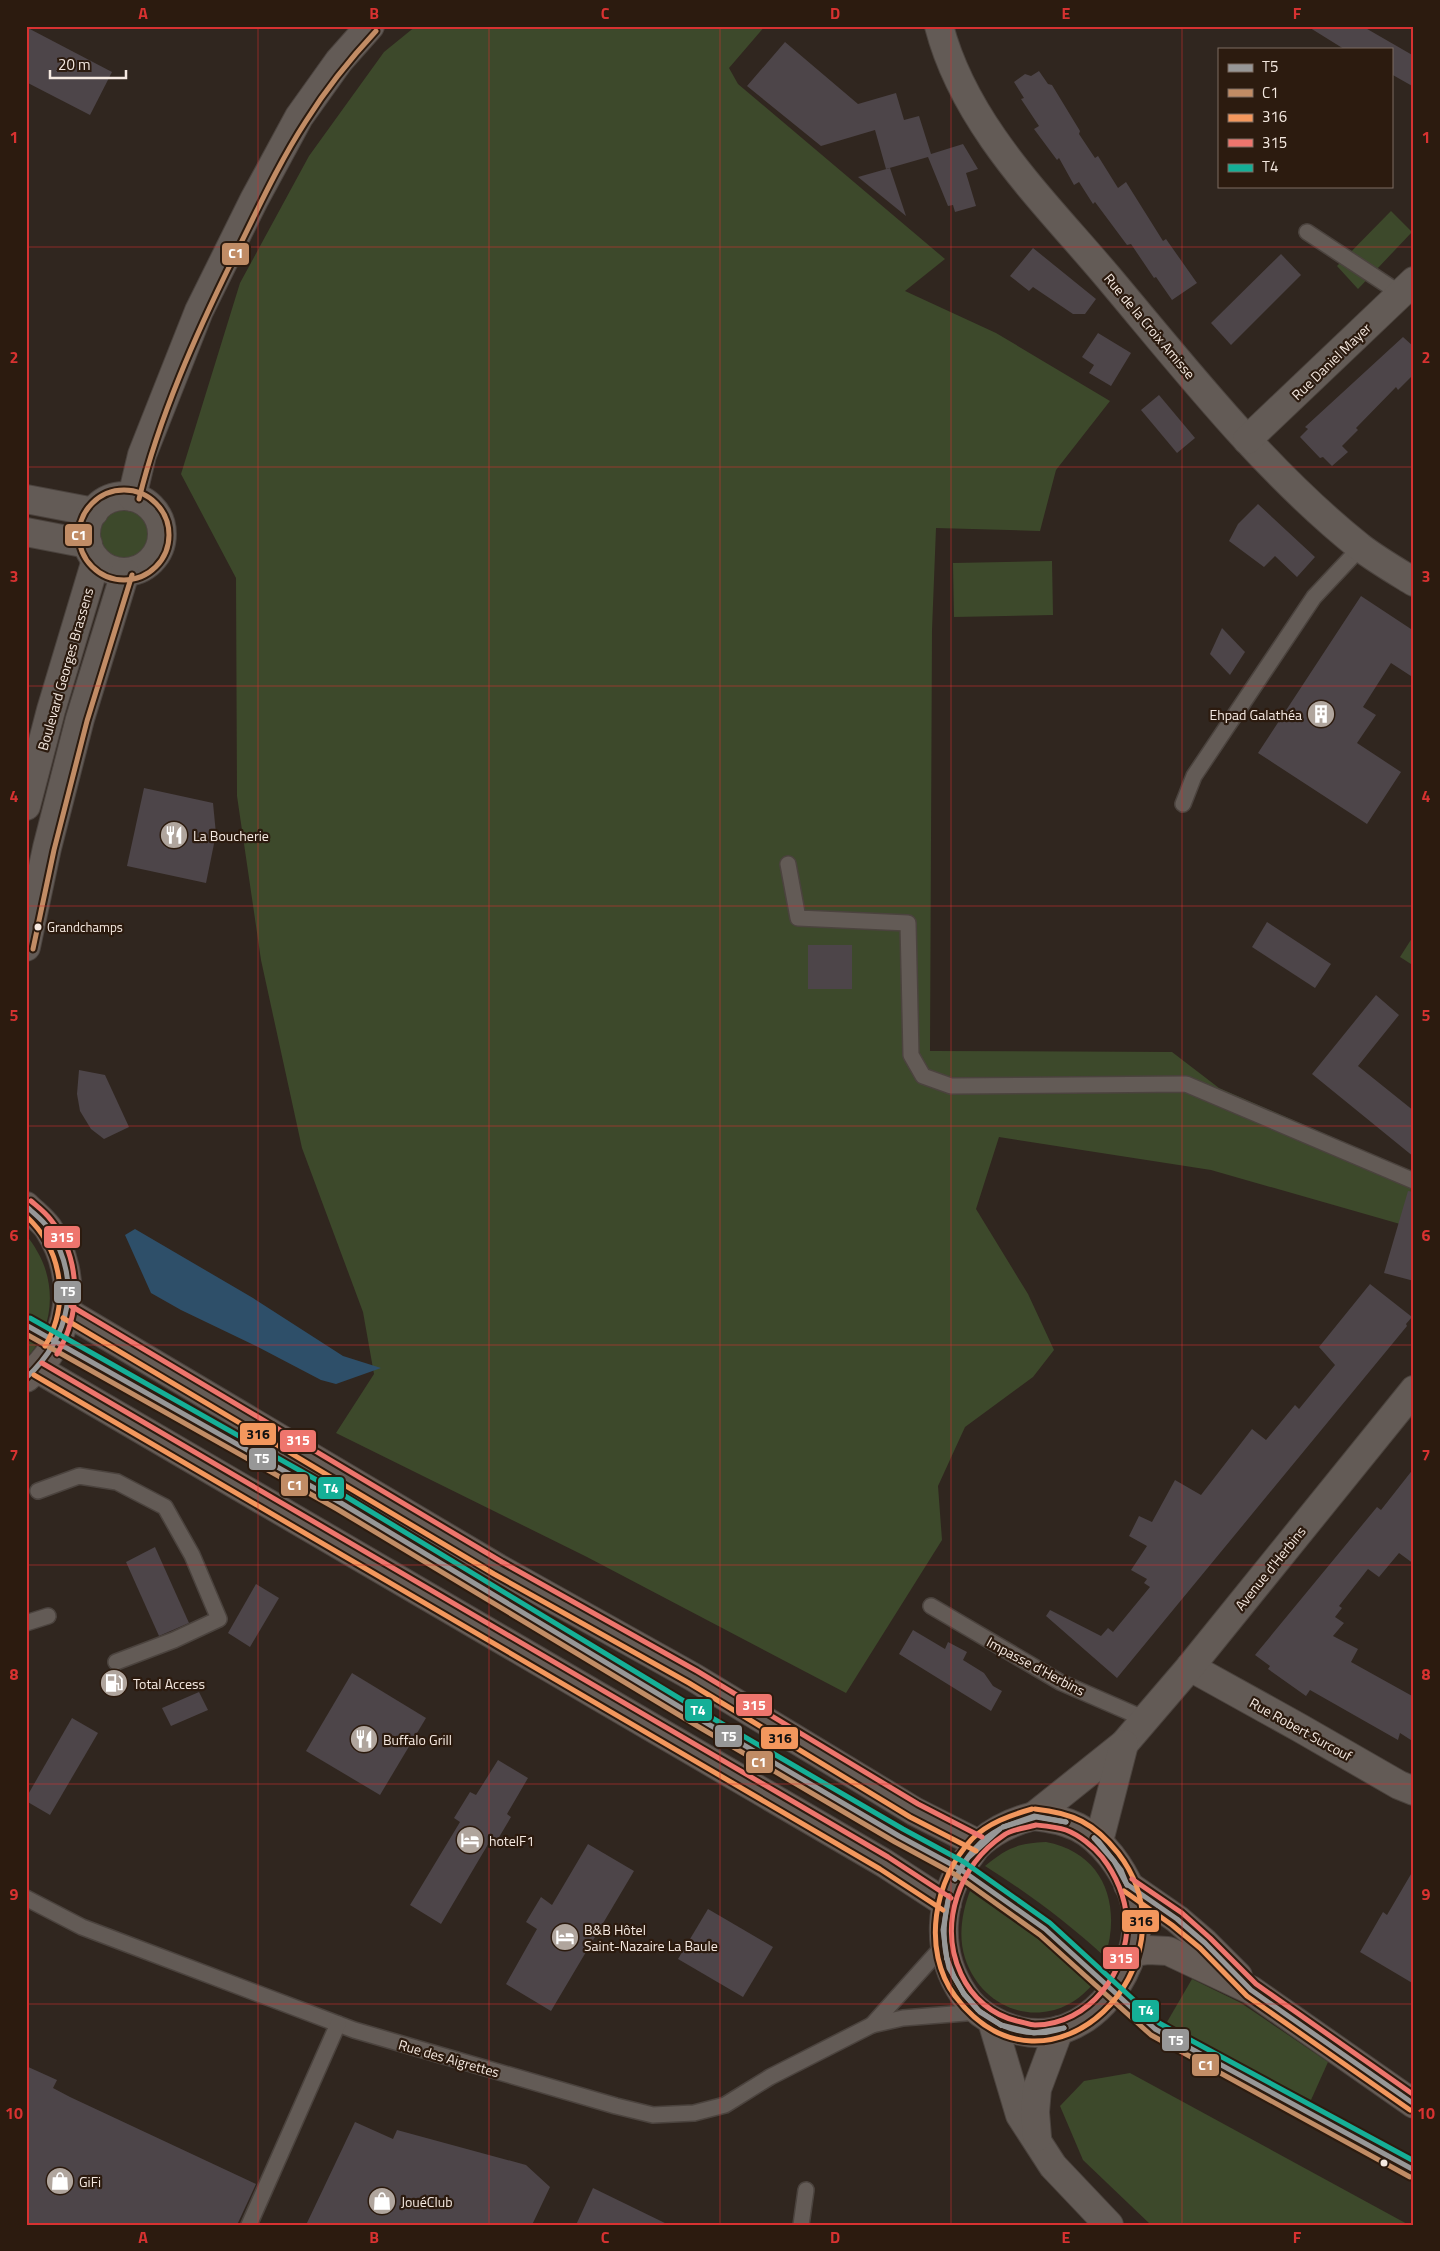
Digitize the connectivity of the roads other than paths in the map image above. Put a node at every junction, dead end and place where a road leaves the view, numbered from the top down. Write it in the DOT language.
graph roads {
  1 [pos="370,26"];
  2 [pos="940,26"];
  3 [pos="1307,232"];
  4 [pos="1409,292"];
  5 [pos="1248,440"];
  6 [pos="132,497"];
  7 [pos="26,499"];
  8 [pos="94,512"];
  9 [pos="26,532"];
  10 [pos="1361,547"];
  11 [pos="92,552"];
  12 [pos="125,572"];
  13 [pos="1414,582"];
  14 [pos="1182,804"];
  15 [pos="26,806"];
  16 [pos="788,864"];
  17 [pos="26,947"];
  18 [pos="1414,1181"];
  19 [pos="26,1206"];
  20 [pos="67,1312"];
  21 [pos="26,1325"];
  22 [pos="57,1342"];
  23 [pos="32,1373"];
  24 [pos="1414,1390"];
  25 [pos="38,1492"];
  26 [pos="931,1606"];
  27 [pos="48,1616"];
  28 [pos="26,1623"];
  29 [pos="116,1662"];
  30 [pos="1190,1667"];
  31 [pos="1145,1719"];
  32 [pos="1124,1744"];
  33 [pos="1414,1790"];
  34 [pos="1034,1816"];
  35 [pos="1099,1841"];
  36 [pos="978,1844"];
  37 [pos="960,1869"];
  38 [pos="1128,1885"];
  39 [pos="26,1898"];
  40 [pos="947,1904"];
  41 [pos="943,1946"];
  42 [pos="1132,1952"];
  43 [pos="1114,1990"];
  44 [pos="1251,1990"];
  45 [pos="985,2016"];
  46 [pos="338,2024"];
  47 [pos="872,2025"];
  48 [pos="1059,2030"];
  49 [pos="1414,2104"];
  50 [pos="1038,2144"];
  51 [pos="1414,2170"];
  52 [pos="806,2190"];
  53 [pos="249,2225"];
  54 [pos="801,2225"];
  55 [pos="1109,2225"];
  1 -- 6 [label="street"];
  2 -- 5 [label="street, Rue de la Croix Amisse"];
  3 -- 4 [label="lane"];
  4 -- 5 [label="street, Rue Daniel Mayer"];
  5 -- 10 [label="street, Rue de la Croix Amisse"];
  6 -- 8 [label="street"];
  6 -- 12 [label="street"];
  7 -- 8 [label="street"];
  8 -- 11 [label="street"];
  9 -- 11 [label="street"];
  10 -- 13 [label="street, Rue de la Croix Amisse"];
  10 -- 14 [label="lane"];
  11 -- 12 [label="street"];
  11 -- 15 [label="street, Boulevard Georges Brassens"];
  12 -- 17 [label="street, Boulevard Georges Brassens"];
  16 -- 18 [label="lane"];
  19 -- 20 [label="main road"];
  20 -- 22 [label="main road"];
  20 -- 36 [label="main road"];
  21 -- 22 [label="lane"];
  22 -- 23 [label="main road"];
  22 -- 37 [label="lane"];
  23 -- 40 [label="main road"];
  24 -- 30 [label="street, Avenue d'Herbins"];
  25 -- 29 [label="lane"];
  26 -- 31 [label="lane, Impasse d'Herbins"];
  27 -- 28 [label="lane"];
  30 -- 31 [label="street, Avenue d'Herbins"];
  30 -- 33 [label="street, Rue Robert Surcouf"];
  31 -- 32 [label="street, Avenue d'Herbins"];
  32 -- 34 [label="street, Avenue d'Herbins"];
  32 -- 35 [label="street, Avenue d'Herbins"];
  34 -- 35 [label="main road"];
  34 -- 36 [label="main road"];
  35 -- 38 [label="main road"];
  36 -- 37 [label="main road"];
  37 -- 40 [label="main road"];
  37 -- 43 [label="lane"];
  38 -- 42 [label="main road"];
  38 -- 44 [label="main road"];
  39 -- 46 [label="lane, Rue des Aigrettes"];
  40 -- 41 [label="main road"];
  41 -- 45 [label="main road"];
  41 -- 47 [label="lane, Rue des Aigrettes"];
  42 -- 43 [label="main road"];
  42 -- 44 [label="main road"];
  43 -- 48 [label="main road"];
  43 -- 51 [label="lane"];
  44 -- 49 [label="main road"];
  45 -- 47 [label="lane, Rue des Aigrettes"];
  45 -- 48 [label="main road"];
  45 -- 50 [label="street"];
  46 -- 47 [label="lane, Rue des Aigrettes"];
  46 -- 53 [label="lane"];
  48 -- 50 [label="street"];
  50 -- 55 [label="street"];
  52 -- 54 [label="lane"];
}
